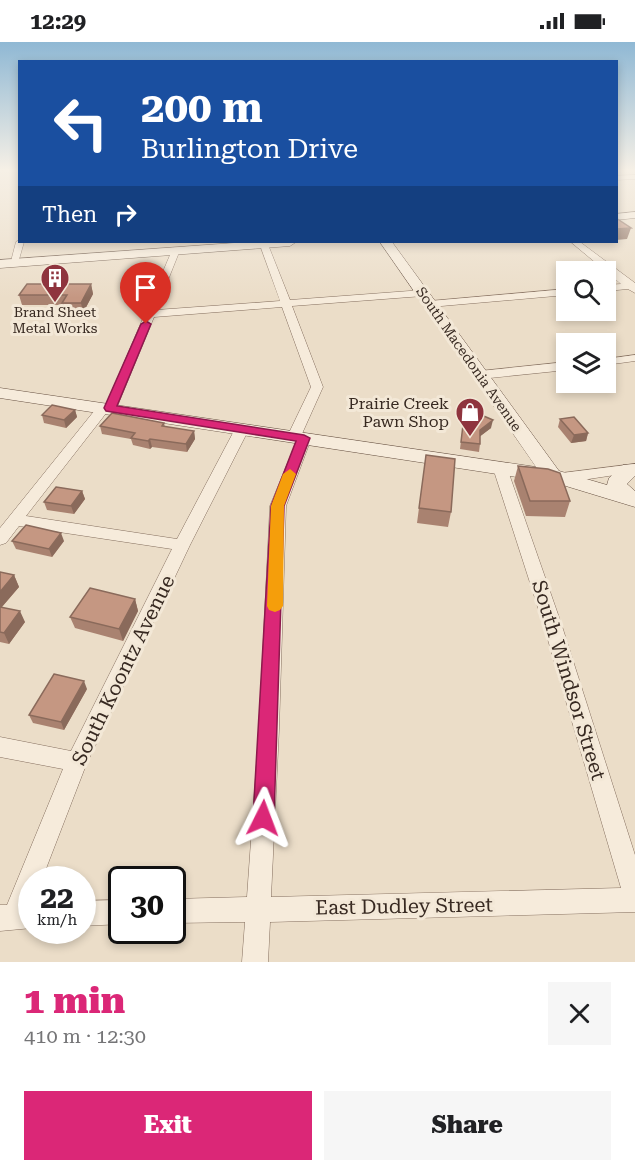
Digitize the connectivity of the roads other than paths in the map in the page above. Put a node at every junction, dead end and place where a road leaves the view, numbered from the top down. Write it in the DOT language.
graph roads {
  1 [pos="635,215"];
  2 [pos="618,217"];
  3 [pos="19,243"];
  4 [pos="263,243"];
  5 [pos="387,243"];
  6 [pos="576,243"];
  7 [pos="142,247"];
  8 [pos="176,250"];
  9 [pos="6,263"];
  10 [pos="633,287"];
  11 [pos="616,288"];
  12 [pos="556,293"];
  13 [pos="427,299"];
  14 [pos="285,304"];
  15 [pos="150,314"];
  16 [pos="635,358"];
  17 [pos="616,361"];
  18 [pos="556,367"];
  19 [pos="480,375"];
  20 [pos="0,393"];
  21 [pos="107,408"];
  22 [pos="242,429"];
  23 [pos="299,438"];
  24 [pos="500,468"];
  25 [pos="633,468"];
  26 [pos="557,477"];
  27 [pos="633,500"];
  28 [pos="15,520"];
  29 [pos="0,539"];
  30 [pos="183,545"];
  31 [pos="0,747"];
  32 [pos="77,762"];
  33 [pos="635,892"];
  34 [pos="635,900"];
  35 [pos="258,908"];
  36 [pos="186,911"];
  37 [pos="15,917"];
  38 [pos="255,962"];
  1 -- 2 [label="street"];
  3 -- 9 [label="street"];
  4 -- 8 [label="street"];
  4 -- 14 [label="street"];
  5 -- 13 [label="street, South Macedonia Avenue"];
  6 -- 10 [label="street"];
  7 -- 8 [label="street"];
  7 -- 9 [label="street"];
  8 -- 15 [label="street"];
  10 -- 11 [label="street"];
  12 -- 13 [label="street"];
  13 -- 14 [label="street"];
  13 -- 19 [label="street, South Macedonia Avenue"];
  14 -- 15 [label="street"];
  14 -- 23 [label="street"];
  15 -- 21 [label="street"];
  16 -- 17 [label="street"];
  18 -- 19 [label="street"];
  19 -- 26 [label="street, South Macedonia Avenue"];
  20 -- 21 [label="street"];
  21 -- 22 [label="street"];
  21 -- 28 [label="street"];
  22 -- 23 [label="street"];
  22 -- 30 [label="street, South Koontz Avenue"];
  23 -- 24 [label="street"];
  23 -- 35 [label="street"];
  24 -- 26 [label="street"];
  24 -- 33 [label="street, South Windsor Street"];
  25 -- 26 [label="street"];
  25 -- 27 [label="street"];
  26 -- 27 [label="street"];
  28 -- 29 [label="street"];
  28 -- 30 [label="street"];
  30 -- 32 [label="street, South Koontz Avenue"];
  31 -- 32 [label="street"];
  32 -- 37 [label="street, South Koontz Avenue"];
  34 -- 35 [label="street, East Dudley Street"];
  35 -- 36 [label="street, East Dudley Street"];
  35 -- 38 [label="street"];
}
